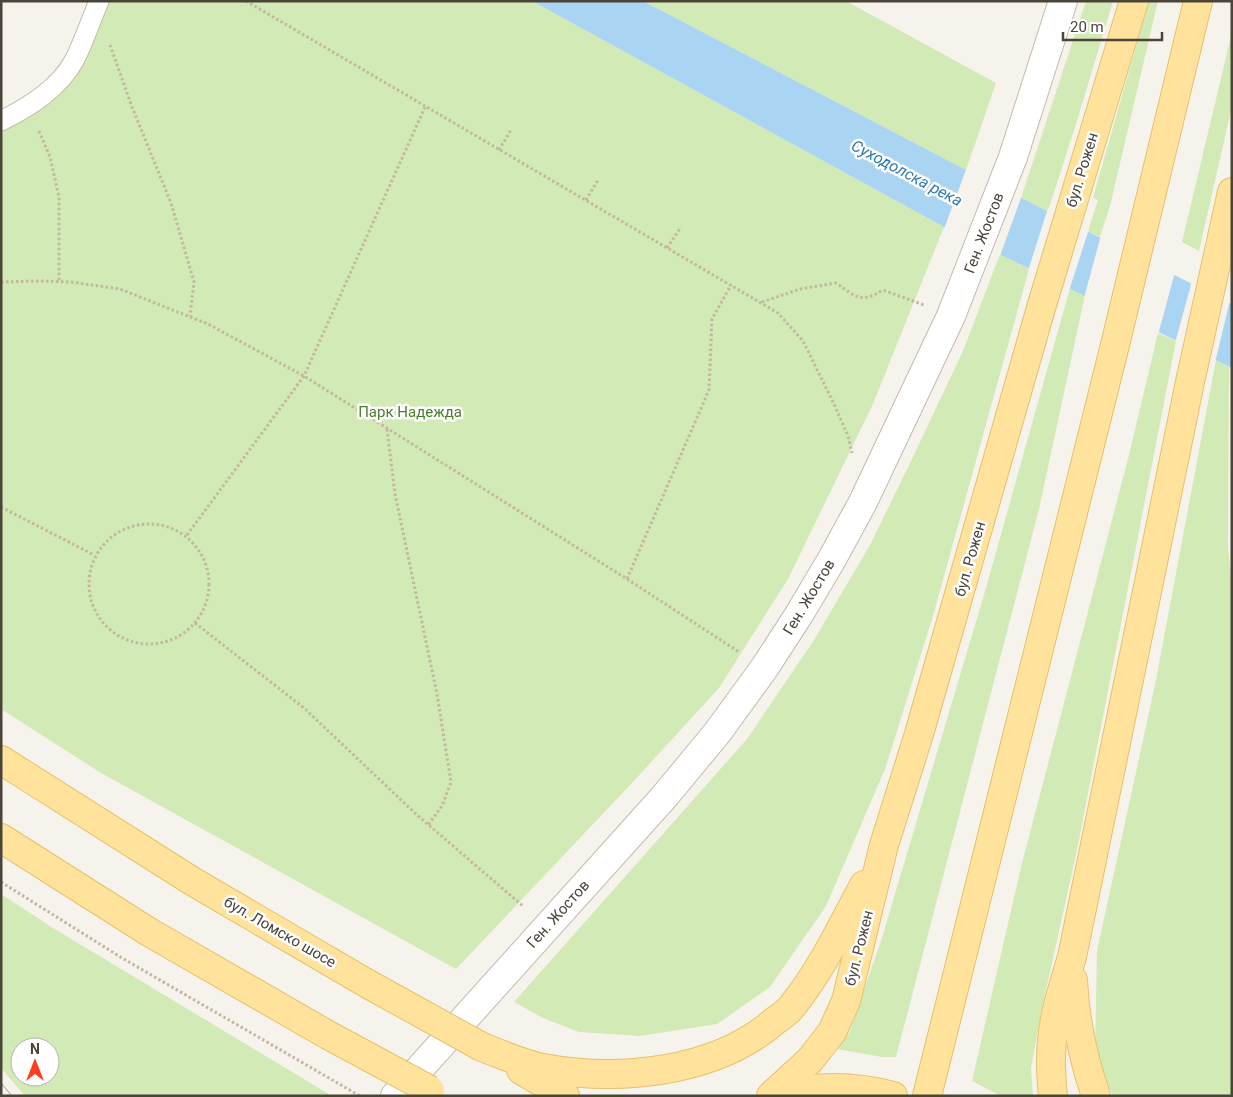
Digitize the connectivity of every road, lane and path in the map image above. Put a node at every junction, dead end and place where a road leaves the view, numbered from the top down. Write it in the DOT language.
graph roads {
  1 [pos="246,1"];
  2 [pos="1063,1"];
  3 [pos="1134,1"];
  4 [pos="1198,1"];
  5 [pos="97,6"];
  6 [pos="425,107"];
  7 [pos="28,108"];
  8 [pos="1,121"];
  9 [pos="512,130"];
  10 [pos="499,150"];
  11 [pos="598,180"];
  12 [pos="1232,192"];
  13 [pos="586,200"];
  14 [pos="681,226"];
  15 [pos="667,248"];
  16 [pos="59,281"];
  17 [pos="1,282"];
  18 [pos="731,285"];
  19 [pos="761,302"];
  20 [pos="917,302"];
  21 [pos="190,316"];
  22 [pos="304,376"];
  23 [pos="387,428"];
  24 [pos="852,455"];
  25 [pos="1,507"];
  26 [pos="187,535"];
  27 [pos="94,555"];
  28 [pos="628,579"];
  29 [pos="195,623"];
  30 [pos="765,667"];
  31 [pos="1,760"];
  32 [pos="428,825"];
  33 [pos="1,838"];
  34 [pos="884,845"];
  35 [pos="1,882"];
  36 [pos="547,926"];
  37 [pos="1072,957"];
  38 [pos="482,1047"];
  39 [pos="883,1093"];
  40 [pos="435,1094"];
  41 [pos="771,1095"];
  42 [pos="360,1096"];
  43 [pos="395,1096"];
  44 [pos="565,1096"];
  45 [pos="927,1096"];
  46 [pos="1052,1096"];
  47 [pos="1096,1096"];
  1 -- 6 [label="path"];
  2 -- 30 [label="street, Ген. Жостов"];
  3 -- 34 [label="main road, бул. Рожен"];
  4 -- 45 [label="main road"];
  5 -- 7 [label="lane"];
  5 -- 21 [label="path"];
  6 -- 10 [label="path"];
  6 -- 22 [label="path"];
  7 -- 8 [label="lane"];
  7 -- 16 [label="path"];
  9 -- 10 [label="path"];
  10 -- 13 [label="path"];
  11 -- 13 [label="path"];
  12 -- 37 [label="main road"];
  13 -- 15 [label="path"];
  14 -- 15 [label="path"];
  15 -- 18 [label="path"];
  16 -- 17 [label="path"];
  16 -- 21 [label="path"];
  18 -- 19 [label="path"];
  18 -- 28 [label="path"];
  19 -- 20 [label="path"];
  19 -- 24 [label="path"];
  21 -- 22 [label="path"];
  22 -- 23 [label="path"];
  22 -- 26 [label="path"];
  23 -- 28 [label="path"];
  23 -- 32 [label="path"];
  25 -- 27 [label="path"];
  26 -- 27 [label="path"];
  26 -- 29 [label="path"];
  27 -- 29 [label="path"];
  28 -- 30 [label="path"];
  29 -- 32 [label="path"];
  30 -- 36 [label="street, Ген. Жостов"];
  31 -- 38 [label="main road, бул. Ломско шосе, bridge"];
  32 -- 36 [label="path"];
  33 -- 40 [label="main road, bridge"];
  34 -- 38 [label="main road"];
  34 -- 41 [label="main road, бул. Рожен"];
  35 -- 42 [label="path"];
  36 -- 43 [label="street, Ген. Жостов"];
  37 -- 46 [label="main road"];
  37 -- 47 [label="main road"];
  38 -- 44 [label="main road, бул. Ломско шосе"];
  39 -- 41 [label="main road"];
}
